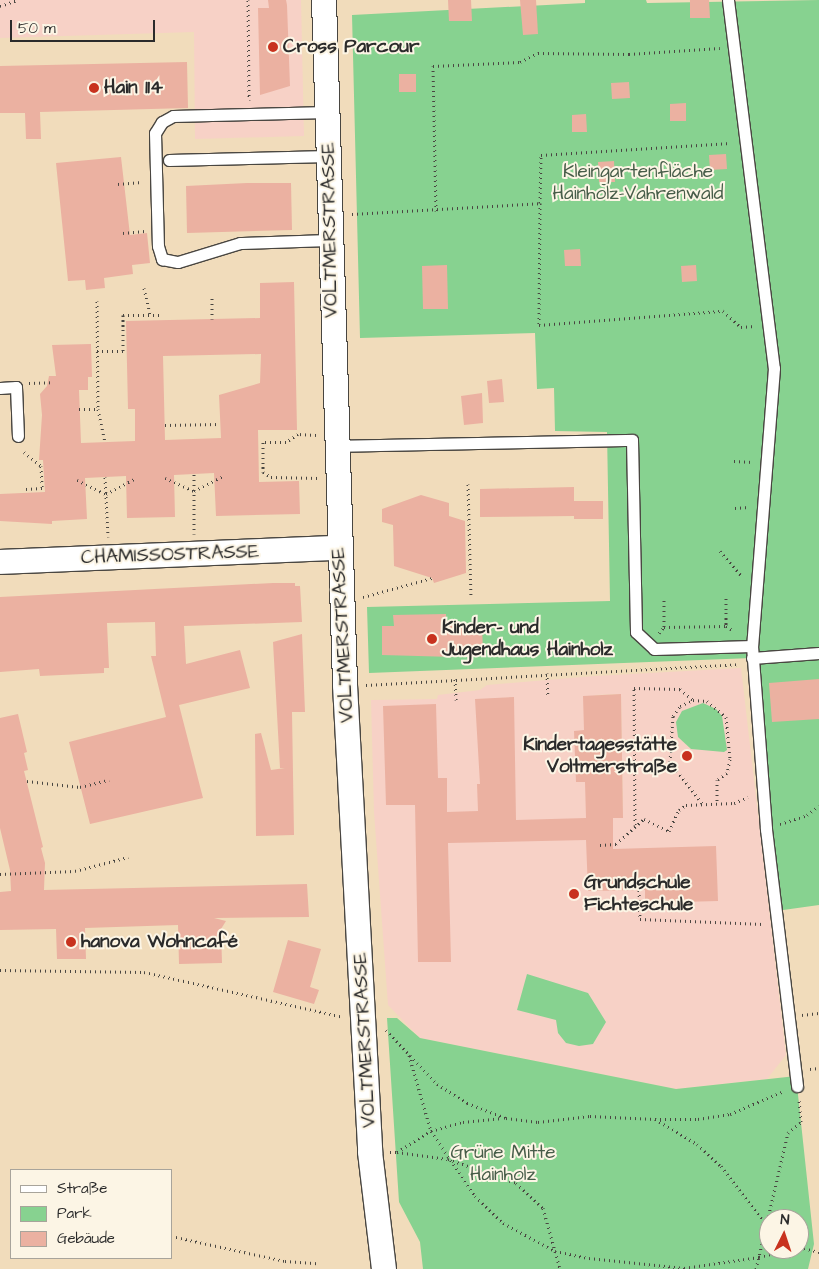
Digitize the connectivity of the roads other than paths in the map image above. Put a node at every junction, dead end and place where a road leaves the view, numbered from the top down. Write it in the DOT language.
graph roads {
  1 [pos="324,0"];
  2 [pos="728,0"];
  3 [pos="327,112"];
  4 [pos="328,156"];
  5 [pos="169,160"];
  6 [pos="330,240"];
  7 [pos="0,388"];
  8 [pos="18,436"];
  9 [pos="336,441"];
  10 [pos="340,548"];
  11 [pos="0,562"];
  12 [pos="819,653"];
  13 [pos="752,656"];
  14 [pos="797,1086"];
  15 [pos="384,1269"];
  1 -- 3 [label="street, VOLTMERSTRASSE"];
  2 -- 13 [label="lane"];
  3 -- 4 [label="street, VOLTMERSTRASSE"];
  3 -- 6 [label="lane"];
  4 -- 5 [label="lane"];
  4 -- 6 [label="street, VOLTMERSTRASSE"];
  6 -- 9 [label="street, VOLTMERSTRASSE"];
  7 -- 8 [label="lane"];
  9 -- 10 [label="street, VOLTMERSTRASSE"];
  9 -- 13 [label="lane"];
  10 -- 11 [label="street, CHAMISSOSTRASSE"];
  10 -- 15 [label="street, VOLTMERSTRASSE"];
  12 -- 13 [label="lane"];
  13 -- 14 [label="lane"];
}
